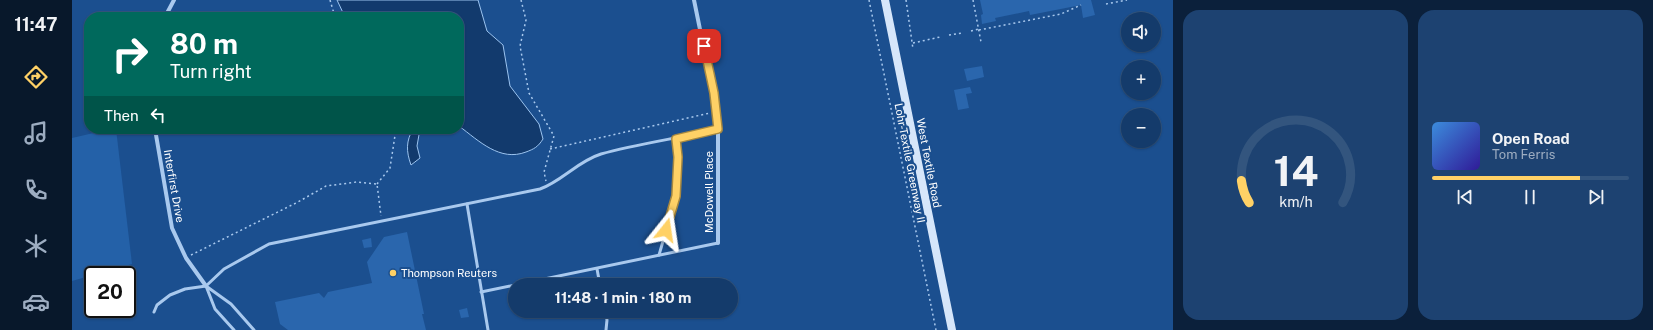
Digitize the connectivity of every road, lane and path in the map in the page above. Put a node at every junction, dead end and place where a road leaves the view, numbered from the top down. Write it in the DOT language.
graph roads {
  1 [pos="174,0"];
  2 [pos="330,0"];
  3 [pos="521,0"];
  4 [pos="694,0"];
  5 [pos="869,0"];
  6 [pos="885,0"];
  7 [pos="906,0"];
  8 [pos="973,0"];
  9 [pos="1127,0"];
  10 [pos="1106,4"];
  11 [pos="1081,5"];
  12 [pos="168,12"];
  13 [pos="334,12"];
  14 [pos="979,30"];
  15 [pos="971,31"];
  16 [pos="962,33"];
  17 [pos="949,35"];
  18 [pos="940,37"];
  19 [pos="981,42"];
  20 [pos="913,43"];
  21 [pos="913,49"];
  22 [pos="716,112"];
  23 [pos="718,129"];
  24 [pos="156,134"];
  25 [pos="395,134"];
  26 [pos="676,139"];
  27 [pos="550,149"];
  28 [pos="377,184"];
  29 [pos="548,186"];
  30 [pos="467,204"];
  31 [pos="382,221"];
  32 [pos="718,243"];
  33 [pos="658,255"];
  34 [pos="186,258"];
  35 [pos="597,268"];
  36 [pos="599,278"];
  37 [pos="206,286"];
  38 [pos="481,292"];
  39 [pos="154,312"];
  40 [pos="607,318"];
  41 [pos="234,330"];
  42 [pos="254,330"];
  43 [pos="488,330"];
  44 [pos="606,330"];
  45 [pos="936,330"];
  46 [pos="952,330"];
  1 -- 12 [label="street"];
  2 -- 13 [label="path"];
  3 -- 27 [label="path"];
  4 -- 22 [label="street, McDowell Place"];
  5 -- 45 [label="path, Lohr-Textile Greenway II"];
  6 -- 46 [label="main road, West Textile Road"];
  7 -- 20 [label="path"];
  8 -- 14 [label="path"];
  9 -- 10 [label="path"];
  11 -- 14 [label="path"];
  14 -- 15 [label="path"];
  14 -- 19 [label="path"];
  16 -- 17 [label="path"];
  18 -- 20 [label="path"];
  20 -- 21 [label="path"];
  22 -- 23 [label="street, McDowell Place"];
  22 -- 27 [label="path"];
  23 -- 26 [label="lane"];
  23 -- 32 [label="street, McDowell Place"];
  24 -- 34 [label="street, Interfirst Drive"];
  25 -- 28 [label="path"];
  26 -- 29 [label="lane"];
  26 -- 33 [label="lane"];
  27 -- 29 [label="path"];
  28 -- 31 [label="path"];
  28 -- 34 [label="path"];
  29 -- 30 [label="lane"];
  30 -- 31 [label="lane"];
  30 -- 38 [label="lane"];
  31 -- 37 [label="lane"];
  32 -- 33 [label="lane"];
  33 -- 35 [label="lane"];
  34 -- 37 [label="street, Interfirst Drive"];
  35 -- 36 [label="lane"];
  35 -- 38 [label="lane"];
  37 -- 39 [label="lane"];
  37 -- 41 [label="lane"];
  37 -- 42 [label="lane"];
  38 -- 43 [label="lane"];
  40 -- 44 [label="lane"];
}
